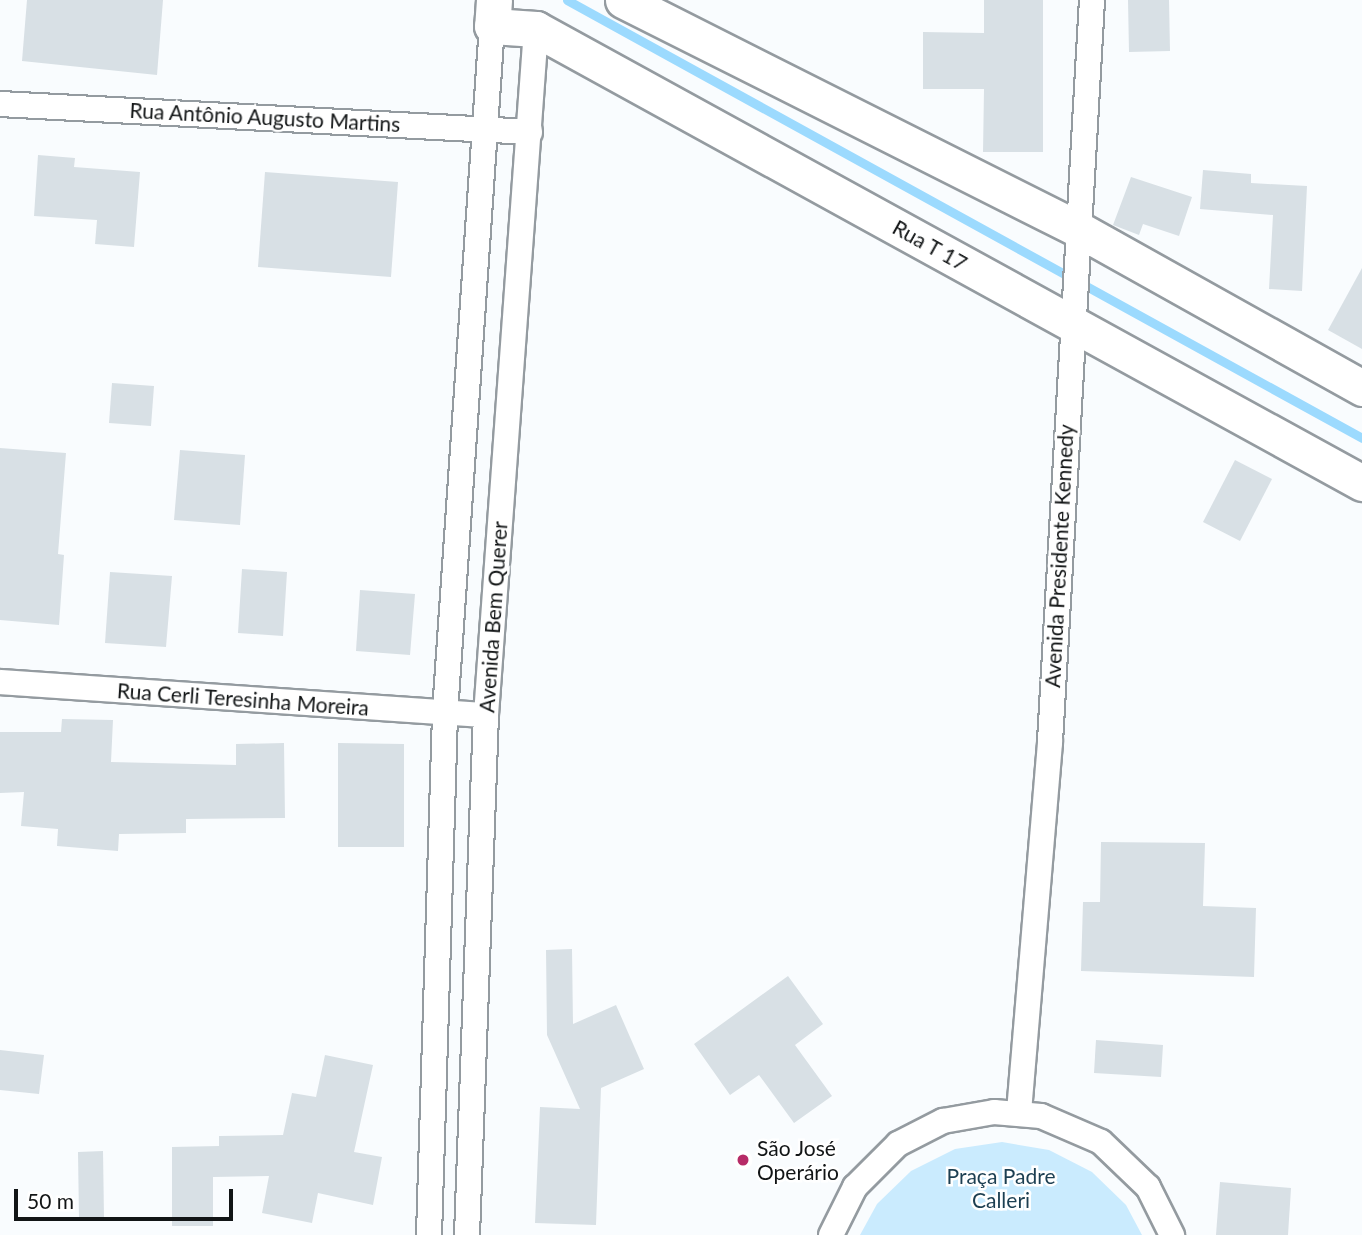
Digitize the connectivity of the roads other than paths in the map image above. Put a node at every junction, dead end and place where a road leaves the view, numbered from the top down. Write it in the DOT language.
graph roads {
  1 [pos="623,0"];
  2 [pos="1092,0"];
  3 [pos="493,13"];
  4 [pos="536,15"];
  5 [pos="0,104"];
  6 [pos="488,129"];
  7 [pos="530,132"];
  8 [pos="1076,228"];
  9 [pos="1070,322"];
  10 [pos="1362,388"];
  11 [pos="1362,483"];
  12 [pos="0,682"];
  13 [pos="444,713"];
  14 [pos="486,715"];
  15 [pos="1019,1112"];
  16 [pos="429,1235"];
  17 [pos="467,1235"];
  18 [pos="831,1235"];
  19 [pos="1172,1235"];
  1 -- 8 [label="street"];
  2 -- 8 [label="street, Avenida Presidente Kennedy"];
  3 -- 4 [label="street, Rua T 17"];
  3 -- 6 [label="street, Avenida Bem Querer"];
  4 -- 7 [label="street, Avenida Bem Querer"];
  4 -- 9 [label="street, Rua T 17"];
  5 -- 6 [label="street, Rua Antônio Augusto Martins"];
  6 -- 7 [label="street, Rua Antônio Augusto Martins"];
  6 -- 13 [label="street, Avenida Bem Querer"];
  7 -- 14 [label="street, Avenida Bem Querer"];
  8 -- 9 [label="street, Avenida Presidente Kennedy"];
  8 -- 10 [label="street"];
  9 -- 11 [label="street, Rua T 17"];
  9 -- 15 [label="street, Avenida Presidente Kennedy"];
  12 -- 13 [label="street, Rua Cerli Teresinha Moreira"];
  13 -- 14 [label="street, Rua Cerli Teresinha Moreira"];
  13 -- 16 [label="street, Avenida Bem Querer"];
  14 -- 17 [label="street, Avenida Bem Querer"];
  15 -- 18 [label="street"];
  15 -- 19 [label="street"];
}
